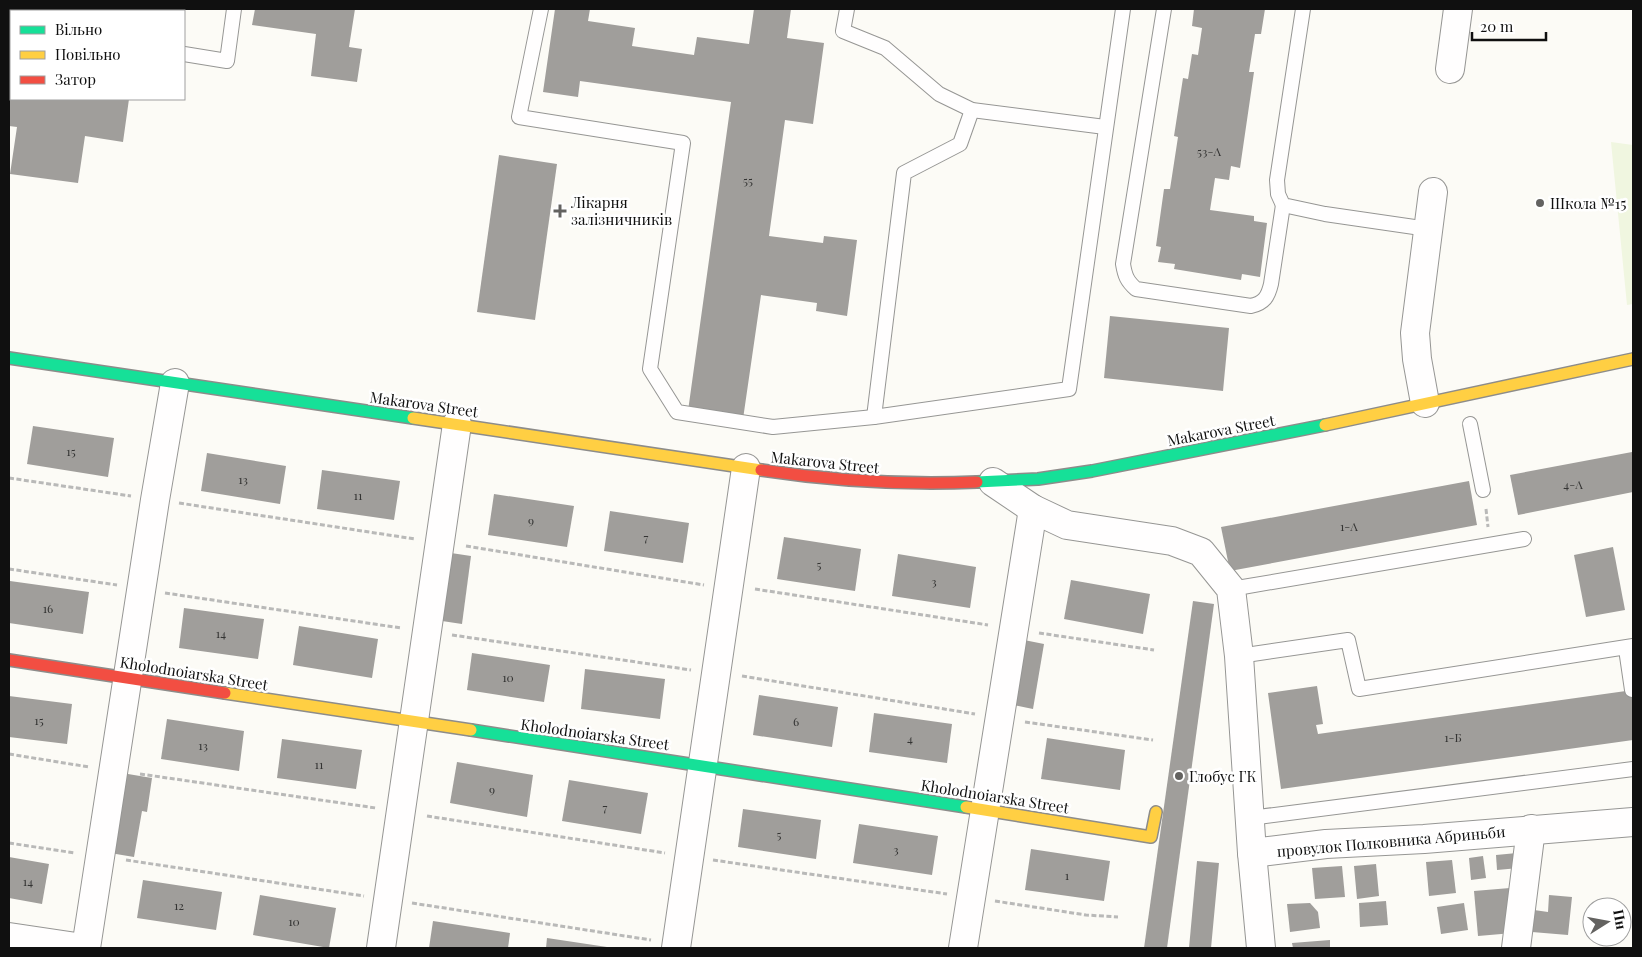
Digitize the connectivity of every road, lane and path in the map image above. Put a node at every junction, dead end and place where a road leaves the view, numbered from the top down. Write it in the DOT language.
graph roads {
  1 [pos="234,9"];
  2 [pos="540,9"];
  3 [pos="847,9"];
  4 [pos="1123,9"];
  5 [pos="1164,9"];
  6 [pos="1303,9"];
  7 [pos="1458,9"];
  8 [pos="185,54"];
  9 [pos="1450,69"];
  10 [pos="972,110"];
  11 [pos="1105,127"];
  12 [pos="1434,192"];
  13 [pos="1284,205"];
  14 [pos="1428,229"];
  15 [pos="9,358"];
  16 [pos="1633,359"];
  17 [pos="175,383"];
  18 [pos="1425,403"];
  19 [pos="874,417"];
  20 [pos="457,424"];
  21 [pos="1470,424"];
  22 [pos="746,468"];
  23 [pos="9,478"];
  24 [pos="993,482"];
  25 [pos="1482,490"];
  26 [pos="154,500"];
  27 [pos="1033,509"];
  28 [pos="1524,539"];
  29 [pos="440,543"];
  30 [pos="1491,545"];
  31 [pos="9,569"];
  32 [pos="730,584"];
  33 [pos="141,589"];
  34 [pos="1231,589"];
  35 [pos="1014,629"];
  36 [pos="427,632"];
  37 [pos="1630,647"];
  38 [pos="1154,650"];
  39 [pos="1239,656"];
  40 [pos="9,660"];
  41 [pos="718,671"];
  42 [pos="127,677"];
  43 [pos="1632,690"];
  44 [pos="999,717"];
  45 [pos="414,723"];
  46 [pos="1153,740"];
  47 [pos="9,754"];
  48 [pos="704,765"];
  49 [pos="1633,769"];
  50 [pos="114,771"];
  51 [pos="984,809"];
  52 [pos="401,812"];
  53 [pos="1156,812"];
  54 [pos="1250,818"];
  55 [pos="1633,822"];
  56 [pos="1531,829"];
  57 [pos="9,843"];
  58 [pos="1252,853"];
  59 [pos="101,856"];
  60 [pos="689,856"];
  61 [pos="971,897"];
  62 [pos="386,900"];
  63 [pos="1118,917"];
  64 [pos="9,937"];
  65 [pos="676,946"];
  66 [pos="84,948"];
  67 [pos="381,948"];
  68 [pos="963,948"];
  69 [pos="1261,948"];
  70 [pos="1516,948"];
  1 -- 8 [label="lane"];
  2 -- 19 [label="lane"];
  3 -- 10 [label="lane"];
  4 -- 11 [label="lane"];
  5 -- 13 [label="lane"];
  6 -- 13 [label="lane"];
  7 -- 9 [label="street"];
  10 -- 11 [label="lane"];
  10 -- 19 [label="lane"];
  11 -- 19 [label="lane"];
  12 -- 14 [label="street"];
  13 -- 14 [label="lane"];
  14 -- 18 [label="street"];
  15 -- 17 [label="street, Makarova Street"];
  16 -- 18 [label="street, Makarova Street"];
  17 -- 20 [label="street, Makarova Street"];
  17 -- 26 [label="street"];
  18 -- 24 [label="street, Makarova Street"];
  20 -- 22 [label="street, Makarova Street"];
  20 -- 29 [label="street"];
  21 -- 25 [label="lane"];
  22 -- 24 [label="street, Makarova Street"];
  22 -- 32 [label="street"];
  23 -- 26 [label="path"];
  24 -- 27 [label="street"];
  25 -- 30 [label="path"];
  26 -- 29 [label="path"];
  26 -- 33 [label="street"];
  27 -- 34 [label="street"];
  27 -- 35 [label="street"];
  28 -- 30 [label="lane"];
  29 -- 32 [label="path"];
  29 -- 36 [label="street"];
  30 -- 34 [label="lane"];
  31 -- 33 [label="path"];
  32 -- 35 [label="path"];
  32 -- 41 [label="street"];
  33 -- 36 [label="path"];
  33 -- 42 [label="street"];
  34 -- 39 [label="street"];
  35 -- 38 [label="path"];
  35 -- 44 [label="street"];
  36 -- 41 [label="path"];
  36 -- 45 [label="street"];
  37 -- 39 [label="lane"];
  37 -- 43 [label="lane"];
  39 -- 54 [label="street"];
  40 -- 42 [label="street, Kholodnoiarska Street"];
  41 -- 44 [label="path"];
  41 -- 48 [label="street"];
  42 -- 45 [label="street, Kholodnoiarska Street"];
  42 -- 50 [label="street"];
  44 -- 46 [label="path"];
  44 -- 51 [label="street"];
  45 -- 48 [label="street, Kholodnoiarska Street"];
  45 -- 52 [label="street"];
  47 -- 50 [label="path"];
  48 -- 51 [label="street, Kholodnoiarska Street"];
  48 -- 60 [label="street"];
  49 -- 54 [label="lane"];
  50 -- 52 [label="path"];
  50 -- 59 [label="street"];
  51 -- 53 [label="street, Kholodnoiarska Street"];
  51 -- 61 [label="street"];
  52 -- 60 [label="path"];
  52 -- 62 [label="street"];
  54 -- 58 [label="street"];
  55 -- 56 [label="street, провулок Полковника Абриньби"];
  56 -- 58 [label="street, провулок Полковника Абриньби"];
  56 -- 70 [label="street"];
  57 -- 59 [label="path"];
  58 -- 69 [label="street"];
  59 -- 62 [label="path"];
  59 -- 66 [label="street"];
  60 -- 61 [label="path"];
  60 -- 65 [label="street"];
  61 -- 63 [label="path"];
  61 -- 68 [label="street"];
  62 -- 65 [label="path"];
  62 -- 67 [label="street"];
  64 -- 66 [label="street"];
}
